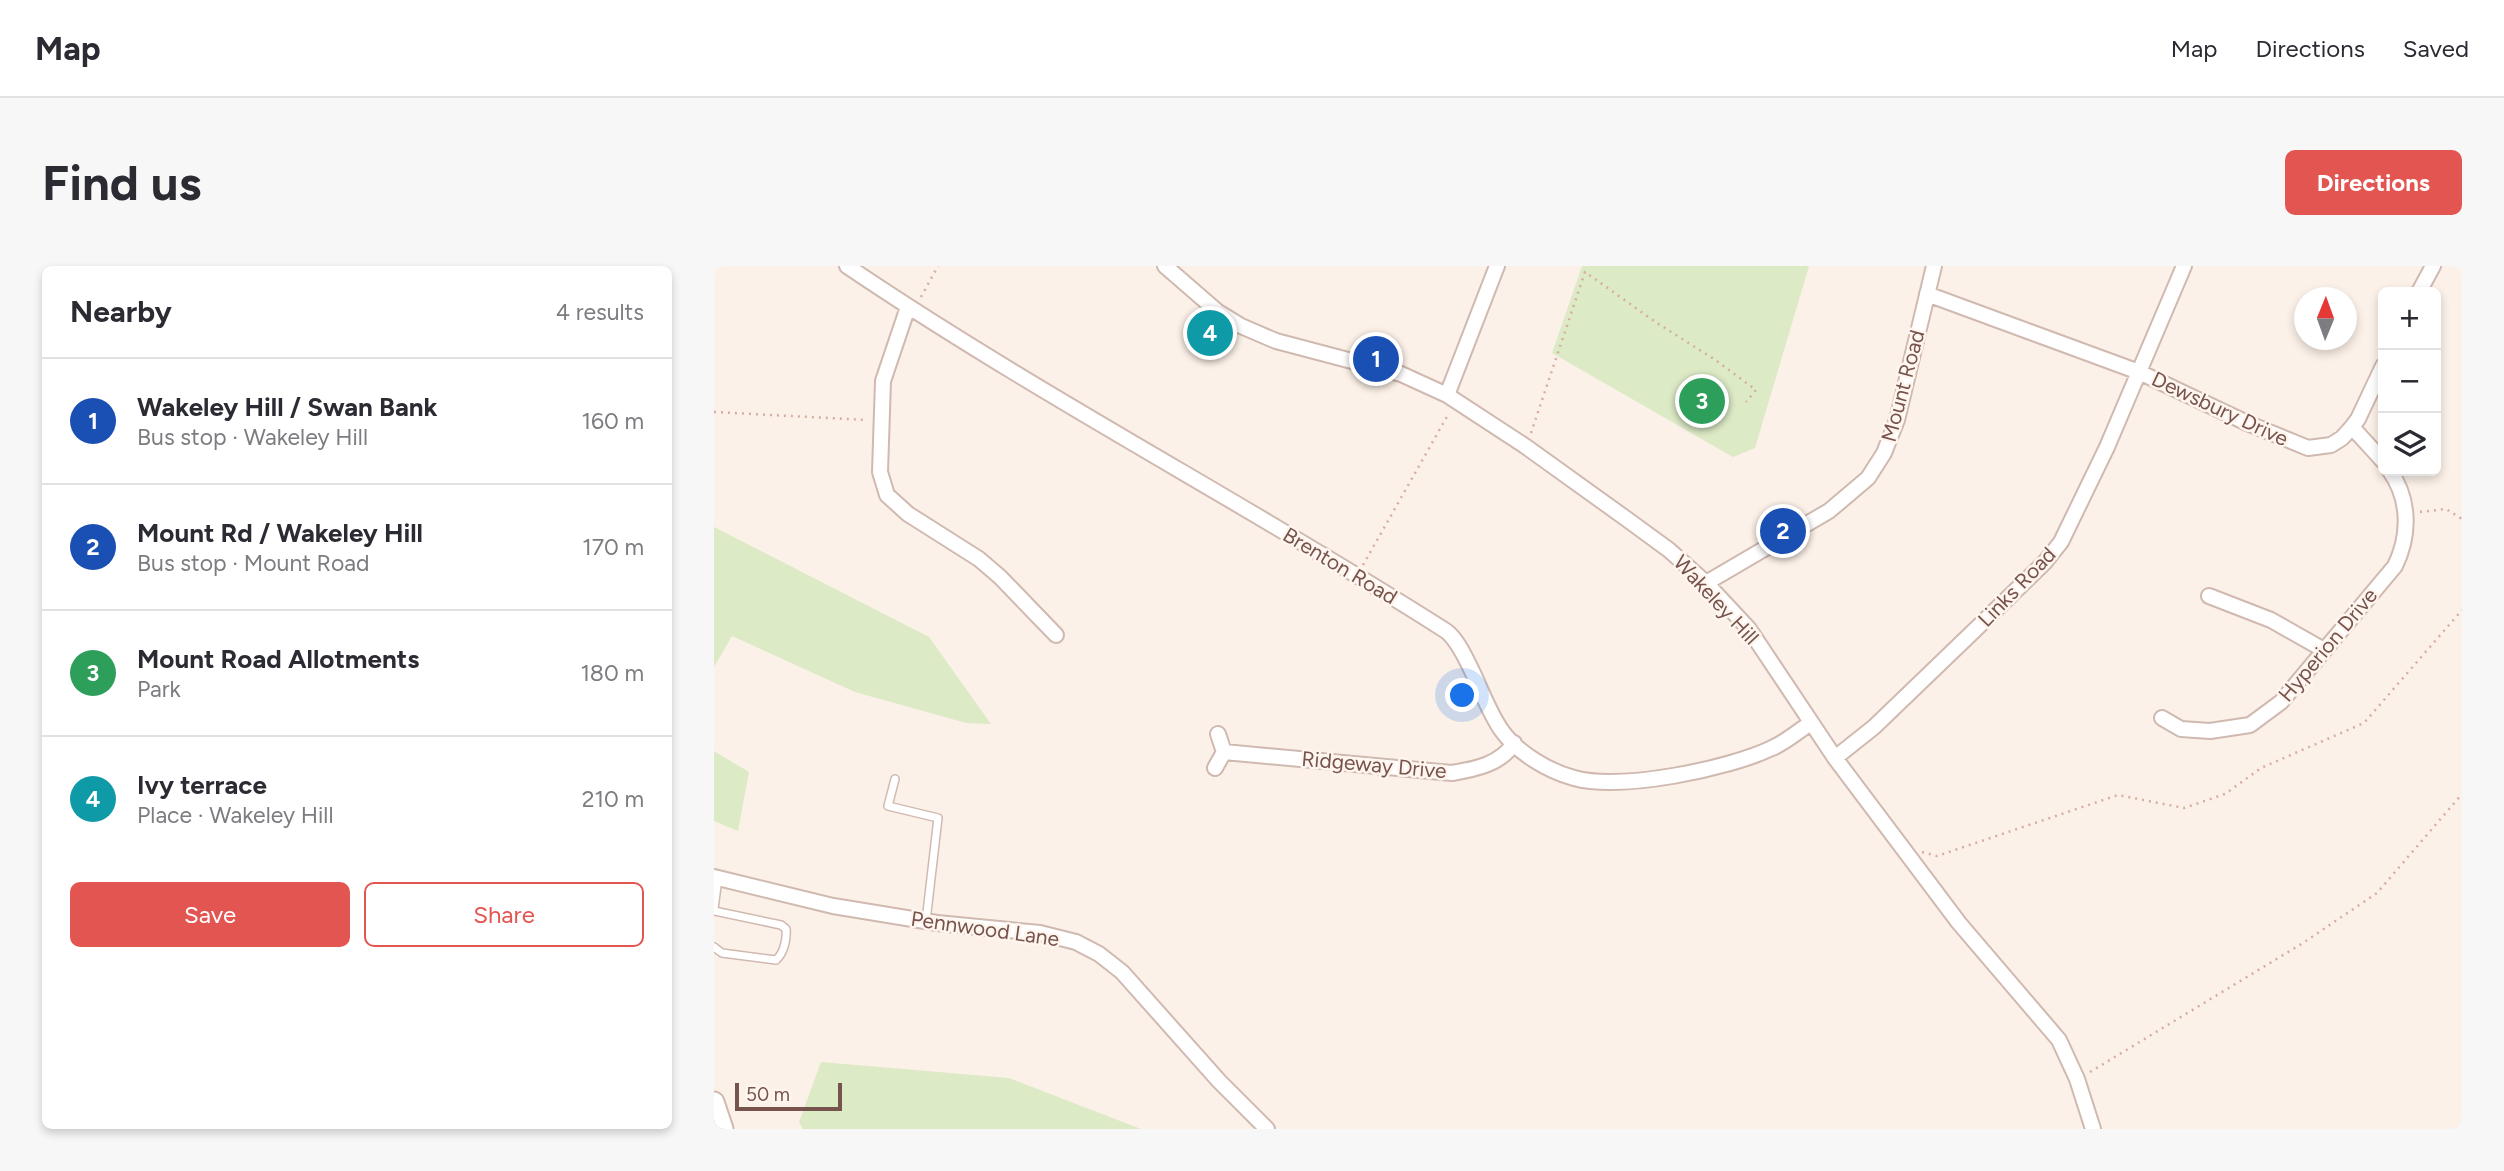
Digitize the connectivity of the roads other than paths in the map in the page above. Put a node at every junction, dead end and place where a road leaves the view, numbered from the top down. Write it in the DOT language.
graph roads {
  1 [pos="848,266"];
  2 [pos="1165,266"];
  3 [pos="1497,266"];
  4 [pos="1934,266"];
  5 [pos="2184,266"];
  6 [pos="2432,266"];
  7 [pos="2422,287"];
  8 [pos="1927,294"];
  9 [pos="911,309"];
  10 [pos="2139,372"];
  11 [pos="2378,377"];
  12 [pos="1451,398"];
  13 [pos="2352,427"];
  14 [pos="2378,456"];
  15 [pos="2392,476"];
  16 [pos="1706,583"];
  17 [pos="2209,596"];
  18 [pos="1056,635"];
  19 [pos="2324,650"];
  20 [pos="2162,718"];
  21 [pos="1811,723"];
  22 [pos="1218,734"];
  23 [pos="1514,743"];
  24 [pos="1224,752"];
  25 [pos="1835,758"];
  26 [pos="1215,768"];
  27 [pos="895,779"];
  28 [pos="716,877"];
  29 [pos="714,910"];
  30 [pos="926,921"];
  31 [pos="714,947"];
  32 [pos="714,1102"];
  33 [pos="723,1129"];
  34 [pos="1268,1129"];
  35 [pos="2093,1129"];
  1 -- 9 [label="street, Brenton Road"];
  2 -- 12 [label="street, Wakeley Hill"];
  3 -- 12 [label="street"];
  4 -- 8 [label="street, Mount Road"];
  5 -- 10 [label="street, Links Road"];
  6 -- 7 [label="street"];
  8 -- 10 [label="street"];
  8 -- 16 [label="street, Mount Road"];
  9 -- 18 [label="street"];
  9 -- 23 [label="street, Brenton Road"];
  10 -- 13 [label="street, Dewsbury Drive"];
  10 -- 25 [label="street, Links Road"];
  11 -- 13 [label="street, Dewsbury Drive"];
  12 -- 16 [label="street, Wakeley Hill"];
  13 -- 14 [label="street"];
  15 -- 19 [label="street, Hyperion Drive"];
  16 -- 21 [label="street, Wakeley Hill"];
  17 -- 19 [label="street"];
  19 -- 20 [label="street, Hyperion Drive"];
  21 -- 23 [label="street, Brenton Road"];
  21 -- 25 [label="street, Wakeley Hill"];
  22 -- 24 [label="street"];
  23 -- 24 [label="street, Ridgeway Drive"];
  24 -- 26 [label="street"];
  25 -- 35 [label="street, Wakeley Hill"];
  27 -- 30 [label="lane"];
  28 -- 29 [label="lane"];
  28 -- 30 [label="street, Pennwood Lane"];
  29 -- 31 [label="lane"];
  30 -- 34 [label="street, Pennwood Lane"];
  32 -- 33 [label="street"];
}
